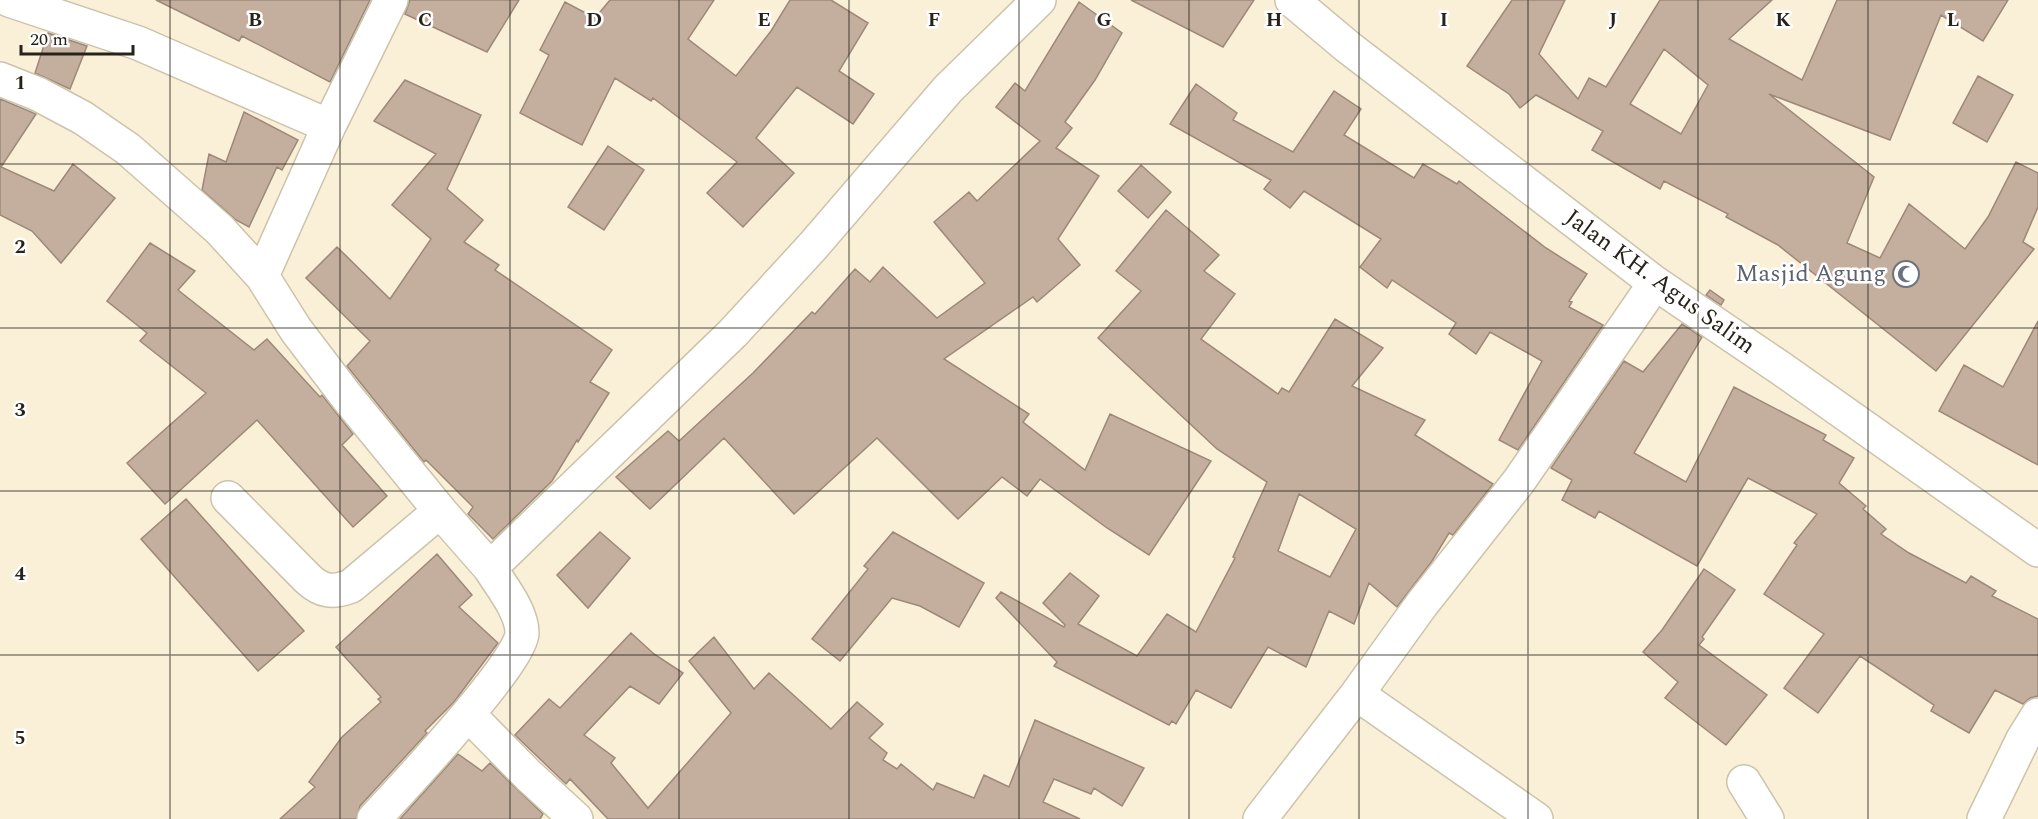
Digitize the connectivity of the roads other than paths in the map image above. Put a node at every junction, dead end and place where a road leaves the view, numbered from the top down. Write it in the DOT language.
graph roads {
  1 [pos="9,0"];
  2 [pos="391,0"];
  3 [pos="1039,0"];
  4 [pos="1292,0"];
  5 [pos="0,79"];
  6 [pos="329,126"];
  7 [pos="262,276"];
  8 [pos="1654,283"];
  9 [pos="228,498"];
  10 [pos="440,511"];
  11 [pos="2038,550"];
  12 [pos="490,568"];
  13 [pos="1357,694"];
  14 [pos="468,714"];
  15 [pos="2038,715"];
  16 [pos="1744,782"];
  17 [pos="1275,813"];
  18 [pos="374,819"];
  19 [pos="576,819"];
  20 [pos="1536,819"];
  21 [pos="1767,819"];
  22 [pos="1984,819"];
  1 -- 6 [label="main road"];
  2 -- 6 [label="main road"];
  3 -- 12 [label="main road"];
  4 -- 8 [label="main road, Jalan KH. Agus Salim"];
  5 -- 7 [label="main road"];
  6 -- 7 [label="main road"];
  7 -- 10 [label="main road"];
  8 -- 11 [label="main road, Jalan KH. Agus Salim"];
  8 -- 13 [label="main road"];
  9 -- 10 [label="main road"];
  10 -- 12 [label="main road"];
  12 -- 14 [label="main road"];
  13 -- 17 [label="main road"];
  13 -- 20 [label="main road"];
  14 -- 18 [label="main road"];
  14 -- 19 [label="main road"];
  15 -- 22 [label="main road"];
  16 -- 21 [label="main road"];
}
